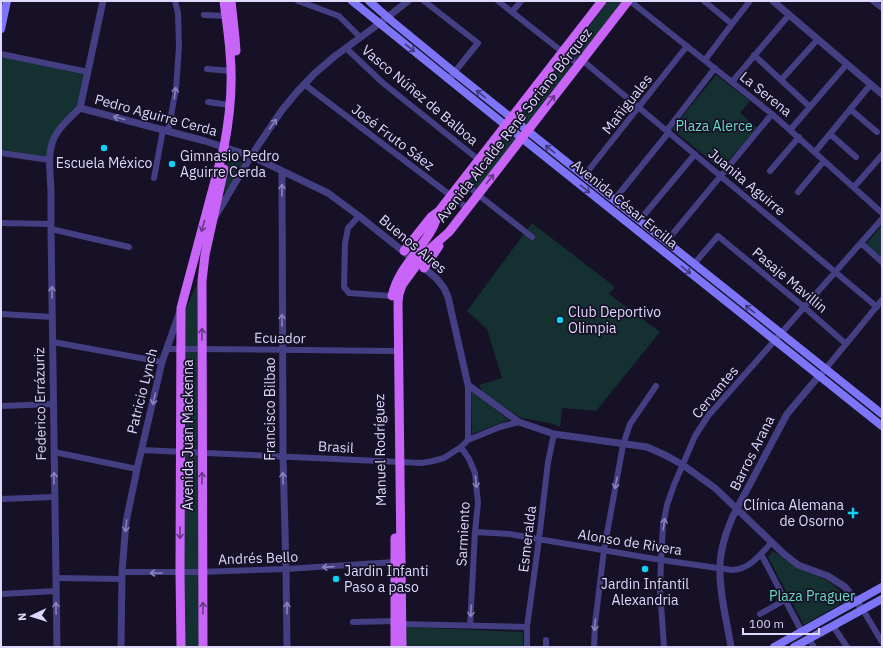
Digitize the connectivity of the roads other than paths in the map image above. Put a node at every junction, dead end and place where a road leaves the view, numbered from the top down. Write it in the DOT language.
graph roads {
  1 [pos="7,1"];
  2 [pos="103,1"];
  3 [pos="175,1"];
  4 [pos="224,1"];
  5 [pos="231,1"];
  6 [pos="298,1"];
  7 [pos="352,1"];
  8 [pos="369,1"];
  9 [pos="408,1"];
  10 [pos="424,1"];
  11 [pos="498,1"];
  12 [pos="521,1"];
  13 [pos="602,1"];
  14 [pos="629,1"];
  15 [pos="704,1"];
  16 [pos="750,1"];
  17 [pos="773,1"];
  18 [pos="873,1"];
  19 [pos="882,8"];
  20 [pos="512,12"];
  21 [pos="204,15"];
  22 [pos="789,15"];
  23 [pos="226,16"];
  24 [pos="387,17"];
  25 [pos="380,23"];
  26 [pos="732,24"];
  27 [pos="1,29"];
  28 [pos="360,37"];
  29 [pos="818,39"];
  30 [pos="687,46"];
  31 [pos="346,48"];
  32 [pos="563,52"];
  33 [pos="1,54"];
  34 [pos="754,55"];
  35 [pos="705,60"];
  36 [pos="581,62"];
  37 [pos="847,64"];
  38 [pos="715,68"];
  39 [pos="207,69"];
  40 [pos="231,71"];
  41 [pos="88,72"];
  42 [pos="454,72"];
  43 [pos="449,79"];
  44 [pos="781,80"];
  45 [pos="732,82"];
  46 [pos="304,84"];
  47 [pos="871,84"];
  48 [pos="882,94"];
  49 [pos="208,102"];
  50 [pos="230,105"];
  51 [pos="640,107"];
  52 [pos="810,107"];
  53 [pos="80,108"];
  54 [pos="850,109"];
  55 [pos="772,114"];
  56 [pos="509,122"];
  57 [pos="165,130"];
  58 [pos="790,130"];
  59 [pos="668,131"];
  60 [pos="877,132"];
  61 [pos="524,134"];
  62 [pos="830,134"];
  63 [pos="799,137"];
  64 [pos="227,147"];
  65 [pos="814,152"];
  66 [pos="1,153"];
  67 [pos="695,154"];
  68 [pos="882,155"];
  69 [pos="251,156"];
  70 [pos="856,157"];
  71 [pos="50,160"];
  72 [pos="479,160"];
  73 [pos="824,161"];
  74 [pos="770,170"];
  75 [pos="282,171"];
  76 [pos="584,176"];
  77 [pos="721,176"];
  78 [pos="154,178"];
  79 [pos="462,181"];
  80 [pos="854,187"];
  81 [pos="798,192"];
  82 [pos="478,194"];
  83 [pos="451,196"];
  84 [pos="614,200"];
  85 [pos="467,208"];
  86 [pos="439,212"];
  87 [pos="882,213"];
  88 [pos="359,216"];
  89 [pos="882,219"];
  90 [pos="639,221"];
  91 [pos="1,223"];
  92 [pos="212,225"];
  93 [pos="51,226"];
  94 [pos="532,237"];
  95 [pos="666,242"];
  96 [pos="861,244"];
  97 [pos="129,246"];
  98 [pos="404,252"];
  99 [pos="882,262"];
  100 [pos="418,263"];
  101 [pos="694,264"];
  102 [pos="835,272"];
  103 [pos="392,296"];
  104 [pos="882,300"];
  105 [pos="804,307"];
  106 [pos="877,307"];
  107 [pos="181,308"];
  108 [pos="1,314"];
  109 [pos="52,317"];
  110 [pos="780,334"];
  111 [pos="775,340"];
  112 [pos="53,342"];
  113 [pos="846,344"];
  114 [pos="167,349"];
  115 [pos="181,349"];
  116 [pos="202,349"];
  117 [pos="282,350"];
  118 [pos="393,351"];
  119 [pos="162,362"];
  120 [pos="825,370"];
  121 [pos="819,376"];
  122 [pos="468,385"];
  123 [pos="656,386"];
  124 [pos="54,404"];
  125 [pos="1,406"];
  126 [pos="882,414"];
  127 [pos="519,422"];
  128 [pos="882,426"];
  129 [pos="554,434"];
  130 [pos="468,440"];
  131 [pos="624,444"];
  132 [pos="461,447"];
  133 [pos="142,450"];
  134 [pos="54,452"];
  135 [pos="181,452"];
  136 [pos="202,453"];
  137 [pos="283,456"];
  138 [pos="397,462"];
  139 [pos="683,466"];
  140 [pos="137,469"];
  141 [pos="54,497"];
  142 [pos="1,499"];
  143 [pos="738,509"];
  144 [pos="475,532"];
  145 [pos="539,539"];
  146 [pos="772,543"];
  147 [pos="604,550"];
  148 [pos="761,554"];
  149 [pos="661,560"];
  150 [pos="394,562"];
  151 [pos="720,568"];
  152 [pos="286,570"];
  153 [pos="202,572"];
  154 [pos="180,573"];
  155 [pos="122,576"];
  156 [pos="56,578"];
  157 [pos="882,587"];
  158 [pos="56,591"];
  159 [pos="1,594"];
  160 [pos="882,599"];
  161 [pos="785,600"];
  162 [pos="857,602"];
  163 [pos="863,610"];
  164 [pos="760,614"];
  165 [pos="353,622"];
  166 [pos="398,623"];
  167 [pos="470,626"];
  168 [pos="833,626"];
  169 [pos="527,627"];
  170 [pos="802,632"];
  171 [pos="809,639"];
  172 [pos="546,640"];
  173 [pos="882,642"];
  174 [pos="57,647"];
  175 [pos="121,647"];
  176 [pos="181,647"];
  177 [pos="203,647"];
  178 [pos="287,647"];
  179 [pos="395,647"];
  180 [pos="402,647"];
  181 [pos="527,647"];
  182 [pos="546,647"];
  183 [pos="594,647"];
  184 [pos="664,647"];
  185 [pos="731,647"];
  186 [pos="774,647"];
  187 [pos="794,647"];
  188 [pos="814,647"];
  189 [pos="847,647"];
  1 -- 27 [label="main road"];
  2 -- 41 [label="street"];
  57 -- 3 [label="street, one-way"];
  4 -- 23 [label="main road"];
  5 -- 64 [label="main road"];
  6 -- 28 [label="street"];
  7 -- 25 [label="main road, Avenida César Ercilla"];
  8 -- 24 [label="main road, Avenida César Ercilla"];
  9 -- 24 [label="street, Avenida Juan Mackenna"];
  10 -- 42 [label="street"];
  11 -- 20 [label="street, Juanita Aguirre"];
  12 -- 20 [label="street"];
  13 -- 32 [label="main road, Avenida Alcalde René Soriano Bórquez"];
  14 -- 30 [label="street, La Serena"];
  14 -- 36 [label="main road, Avenida Alcalde René Soriano Bórquez"];
  15 -- 26 [label="street"];
  16 -- 26 [label="street"];
  17 -- 22 [label="street"];
  18 -- 19 [label="street"];
  20 -- 32 [label="street, Juanita Aguirre"];
  21 -- 23 [label="street"];
  22 -- 29 [label="street"];
  22 -- 34 [label="street"];
  23 -- 40 [label="main road"];
  24 -- 25 [label="street, Avenida Juan Mackenna"];
  24 -- 42 [label="main road, Avenida César Ercilla"];
  25 -- 28 [label="street, Avenida Juan Mackenna"];
  25 -- 43 [label="main road, Avenida César Ercilla, one-way"];
  26 -- 35 [label="street"];
  28 -- 31 [label="street, Avenida Juan Mackenna"];
  29 -- 37 [label="street"];
  29 -- 44 [label="street"];
  30 -- 35 [label="street, La Serena"];
  30 -- 51 [label="street, Mañiguales"];
  31 -- 46 [label="street, Avenida Juan Mackenna"];
  31 -- 72 [label="street, Vasco Núñez de Balboa"];
  32 -- 36 [label="street, Juanita Aguirre"];
  32 -- 56 [label="main road, Avenida Alcalde René Soriano Bórquez"];
  33 -- 41 [label="street, Pedro Aguirre Cerda"];
  34 -- 44 [label="street"];
  34 -- 45 [label="street"];
  35 -- 38 [label="street, La Serena"];
  36 -- 51 [label="street, Juanita Aguirre"];
  61 -- 36 [label="main road, Avenida Alcalde René Soriano Bórquez, one-way"];
  37 -- 47 [label="street"];
  37 -- 52 [label="street"];
  38 -- 45 [label="street, La Serena"];
  38 -- 59 [label="street"];
  39 -- 40 [label="street"];
  40 -- 50 [label="main road"];
  41 -- 53 [label="street"];
  42 -- 43 [label="street"];
  56 -- 42 [label="main road, Avenida César Ercilla, one-way"];
  43 -- 56 [label="main road, Avenida César Ercilla"];
  44 -- 52 [label="street"];
  45 -- 55 [label="street, La Serena"];
  69 -- 46 [label="street, Avenida Juan Mackenna, one-way"];
  46 -- 83 [label="street, José Fruto Sáez"];
  47 -- 48 [label="street"];
  47 -- 54 [label="street"];
  49 -- 50 [label="street"];
  50 -- 64 [label="main road"];
  51 -- 59 [label="street, Juanita Aguirre"];
  51 -- 76 [label="street, Mañiguales"];
  52 -- 58 [label="street"];
  57 -- 53 [label="street, Pedro Aguirre Cerda, one-way"];
  53 -- 71 [label="street, Federico Errázuriz"];
  54 -- 60 [label="street"];
  54 -- 62 [label="street"];
  55 -- 58 [label="street, La Serena"];
  55 -- 77 [label="street"];
  56 -- 61 [label="main road, Avenida César Ercilla"];
  56 -- 72 [label="main road, Avenida Alcalde René Soriano Bórquez"];
  57 -- 64 [label="street, Pedro Aguirre Cerda"];
  57 -- 78 [label="street"];
  58 -- 63 [label="street, La Serena"];
  59 -- 67 [label="street, Juanita Aguirre"];
  59 -- 84 [label="street"];
  76 -- 61 [label="main road, Avenida César Ercilla, one-way"];
  82 -- 61 [label="main road, Avenida Alcalde René Soriano Bórquez, one-way"];
  61 -- 111 [label="main road, Avenida César Ercilla, one-way"];
  62 -- 65 [label="street"];
  62 -- 70 [label="street"];
  63 -- 65 [label="street, La Serena"];
  63 -- 74 [label="street"];
  64 -- 69 [label="street, Buenos Aires"];
  64 -- 92 [label="main road, Avenida Juan Mackenna"];
  64 -- 107 [label="main road, Patricio Lynch, one-way"];
  65 -- 73 [label="street, La Serena"];
  66 -- 71 [label="street"];
  67 -- 77 [label="street, Juanita Aguirre"];
  67 -- 90 [label="street"];
  68 -- 80 [label="street"];
  69 -- 75 [label="street, Buenos Aires"];
  69 -- 92 [label="street, Avenida Juan Mackenna"];
  71 -- 93 [label="street, Federico Errázuriz"];
  72 -- 79 [label="main road, Avenida Alcalde René Soriano Bórquez"];
  73 -- 80 [label="street, La Serena"];
  73 -- 81 [label="street"];
  75 -- 88 [label="street, Buenos Aires"];
  117 -- 75 [label="street, Francisco Bilbao, one-way"];
  76 -- 84 [label="main road, Avenida César Ercilla"];
  77 -- 95 [label="street"];
  77 -- 102 [label="street, Juanita Aguirre"];
  79 -- 82 [label="street"];
  79 -- 83 [label="main road, Avenida Alcalde René Soriano Bórquez"];
  80 -- 87 [label="street, La Serena"];
  82 -- 85 [label="main road, Avenida Alcalde René Soriano Bórquez"];
  82 -- 94 [label="street"];
  83 -- 85 [label="street, José Fruto Sáez"];
  83 -- 86 [label="main road, Avenida Alcalde René Soriano Bórquez"];
  84 -- 90 [label="main road, Avenida César Ercilla"];
  85 -- 100 [label="main road, Avenida Alcalde René Soriano Bórquez"];
  86 -- 98 [label="main road"];
  86 -- 100 [label="main road, Avenida Alcalde René Soriano Bórquez"];
  88 -- 98 [label="street, Buenos Aires"];
  88 -- 103 [label="street"];
  89 -- 96 [label="street, Cervantes"];
  90 -- 95 [label="main road, Avenida César Ercilla"];
  91 -- 93 [label="street"];
  116 -- 92 [label="main road, Avenida Juan Mackenna, one-way"];
  93 -- 97 [label="street"];
  109 -- 93 [label="street, Federico Errázuriz, one-way"];
  95 -- 101 [label="main road, Avenida César Ercilla"];
  96 -- 99 [label="street"];
  96 -- 102 [label="street, Cervantes"];
  98 -- 100 [label="street, Buenos Aires"];
  100 -- 103 [label="main road, Manuel Rodríguez"];
  100 -- 122 [label="street, Buenos Aires"];
  100 -- 138 [label="main road, Manuel Rodríguez"];
  101 -- 105 [label="street, Pasaje Mavillin"];
  110 -- 101 [label="main road, Avenida César Ercilla, one-way"];
  102 -- 105 [label="street, Cervantes"];
  102 -- 106 [label="street, Juanita Aguirre"];
  103 -- 118 [label="main road, Manuel Rodríguez"];
  104 -- 106 [label="street, Barros Arana"];
  105 -- 110 [label="street, Cervantes"];
  105 -- 113 [label="street, Pasaje Mavillin"];
  106 -- 113 [label="street, Barros Arana"];
  107 -- 114 [label="street, Patricio Lynch"];
  107 -- 115 [label="main road, Avenida Juan Mackenna"];
  108 -- 109 [label="street"];
  109 -- 112 [label="street, Federico Errázuriz"];
  110 -- 111 [label="street, Cervantes"];
  110 -- 120 [label="main road, Avenida César Ercilla"];
  111 -- 121 [label="main road, Avenida César Ercilla"];
  111 -- 139 [label="street, Cervantes"];
  112 -- 119 [label="street"];
  112 -- 124 [label="street, Federico Errázuriz"];
  113 -- 120 [label="street, Barros Arana"];
  114 -- 115 [label="street, Ecuador"];
  114 -- 119 [label="street, Patricio Lynch"];
  115 -- 116 [label="street, Ecuador"];
  115 -- 135 [label="main road, Avenida Juan Mackenna"];
  116 -- 117 [label="street, Ecuador"];
  116 -- 136 [label="main road, Avenida Juan Mackenna"];
  117 -- 118 [label="street, Ecuador"];
  117 -- 137 [label="street, Francisco Bilbao"];
  118 -- 138 [label="main road, Manuel Rodríguez"];
  119 -- 133 [label="street, Patricio Lynch, one-way"];
  120 -- 121 [label="street, Barros Arana"];
  120 -- 126 [label="main road, Avenida César Ercilla"];
  121 -- 128 [label="main road, Avenida César Ercilla"];
  121 -- 143 [label="street, Barros Arana"];
  122 -- 127 [label="street"];
  122 -- 130 [label="street, Buenos Aires"];
  123 -- 131 [label="street"];
  124 -- 125 [label="street"];
  124 -- 134 [label="street, Federico Errázuriz"];
  127 -- 129 [label="street"];
  127 -- 130 [label="street, Brasil"];
  129 -- 131 [label="street"];
  129 -- 145 [label="street, Esmeralda"];
  130 -- 132 [label="street, Brasil"];
  131 -- 139 [label="street"];
  131 -- 147 [label="street, one-way"];
  132 -- 138 [label="street, Brasil"];
  132 -- 144 [label="street, Sarmiento, one-way"];
  133 -- 135 [label="street, Brasil"];
  133 -- 140 [label="street, Patricio Lynch"];
  134 -- 140 [label="street"];
  141 -- 134 [label="street, Federico Errázuriz, one-way"];
  135 -- 136 [label="street, Brasil"];
  135 -- 154 [label="main road, Avenida Juan Mackenna, one-way"];
  136 -- 137 [label="street, Brasil"];
  153 -- 136 [label="main road, Avenida Juan Mackenna, one-way"];
  137 -- 138 [label="street, Brasil"];
  152 -- 137 [label="street, Francisco Bilbao, one-way"];
  138 -- 150 [label="main road, Manuel Rodríguez"];
  138 -- 166 [label="main road, Manuel Rodríguez"];
  139 -- 143 [label="street"];
  149 -- 139 [label="street, Cervantes, one-way"];
  140 -- 155 [label="street, Patricio Lynch, one-way"];
  141 -- 142 [label="street"];
  141 -- 156 [label="street, Federico Errázuriz"];
  143 -- 146 [label="street"];
  143 -- 151 [label="street, Barros Arana"];
  144 -- 145 [label="street, Alonso de Rivera"];
  144 -- 167 [label="street, Sarmiento, one-way"];
  145 -- 147 [label="street, Alonso de Rivera"];
  145 -- 169 [label="street, Esmeralda"];
  146 -- 148 [label="street, Alonso de Rivera"];
  146 -- 162 [label="street"];
  147 -- 149 [label="street, Alonso de Rivera"];
  147 -- 183 [label="street, one-way"];
  148 -- 151 [label="street, Alonso de Rivera"];
  148 -- 161 [label="street"];
  149 -- 151 [label="street, Alonso de Rivera"];
  149 -- 184 [label="street, Cervantes"];
  150 -- 152 [label="street, Andrés Bello, one-way"];
  150 -- 166 [label="main road, Manuel Rodríguez"];
  151 -- 185 [label="street, Barros Arana"];
  152 -- 153 [label="street, Andrés Bello"];
  178 -- 152 [label="street, Francisco Bilbao, one-way"];
  153 -- 154 [label="street, Andrés Bello"];
  177 -- 153 [label="main road, Avenida Juan Mackenna, one-way"];
  154 -- 155 [label="street, Andrés Bello, one-way"];
  154 -- 176 [label="main road, Avenida Juan Mackenna"];
  155 -- 156 [label="street, Andrés Bello"];
  155 -- 175 [label="street, Patricio Lynch"];
  156 -- 158 [label="street, Federico Errázuriz"];
  157 -- 162 [label="main road"];
  158 -- 159 [label="street"];
  174 -- 158 [label="street, Federico Errázuriz, one-way"];
  160 -- 163 [label="main road"];
  161 -- 164 [label="street"];
  161 -- 170 [label="street"];
  162 -- 163 [label="street"];
  162 -- 170 [label="main road"];
  163 -- 168 [label="main road"];
  163 -- 173 [label="street"];
  165 -- 166 [label="street"];
  166 -- 167 [label="street"];
  166 -- 179 [label="main road, Manuel Rodríguez"];
  166 -- 180 [label="main road, Manuel Rodríguez"];
  167 -- 169 [label="street"];
  168 -- 171 [label="main road"];
  168 -- 189 [label="street"];
  169 -- 181 [label="street, Esmeralda"];
  170 -- 186 [label="main road"];
  171 -- 187 [label="main road"];
  171 -- 188 [label="street"];
  172 -- 182 [label="street"];
}
